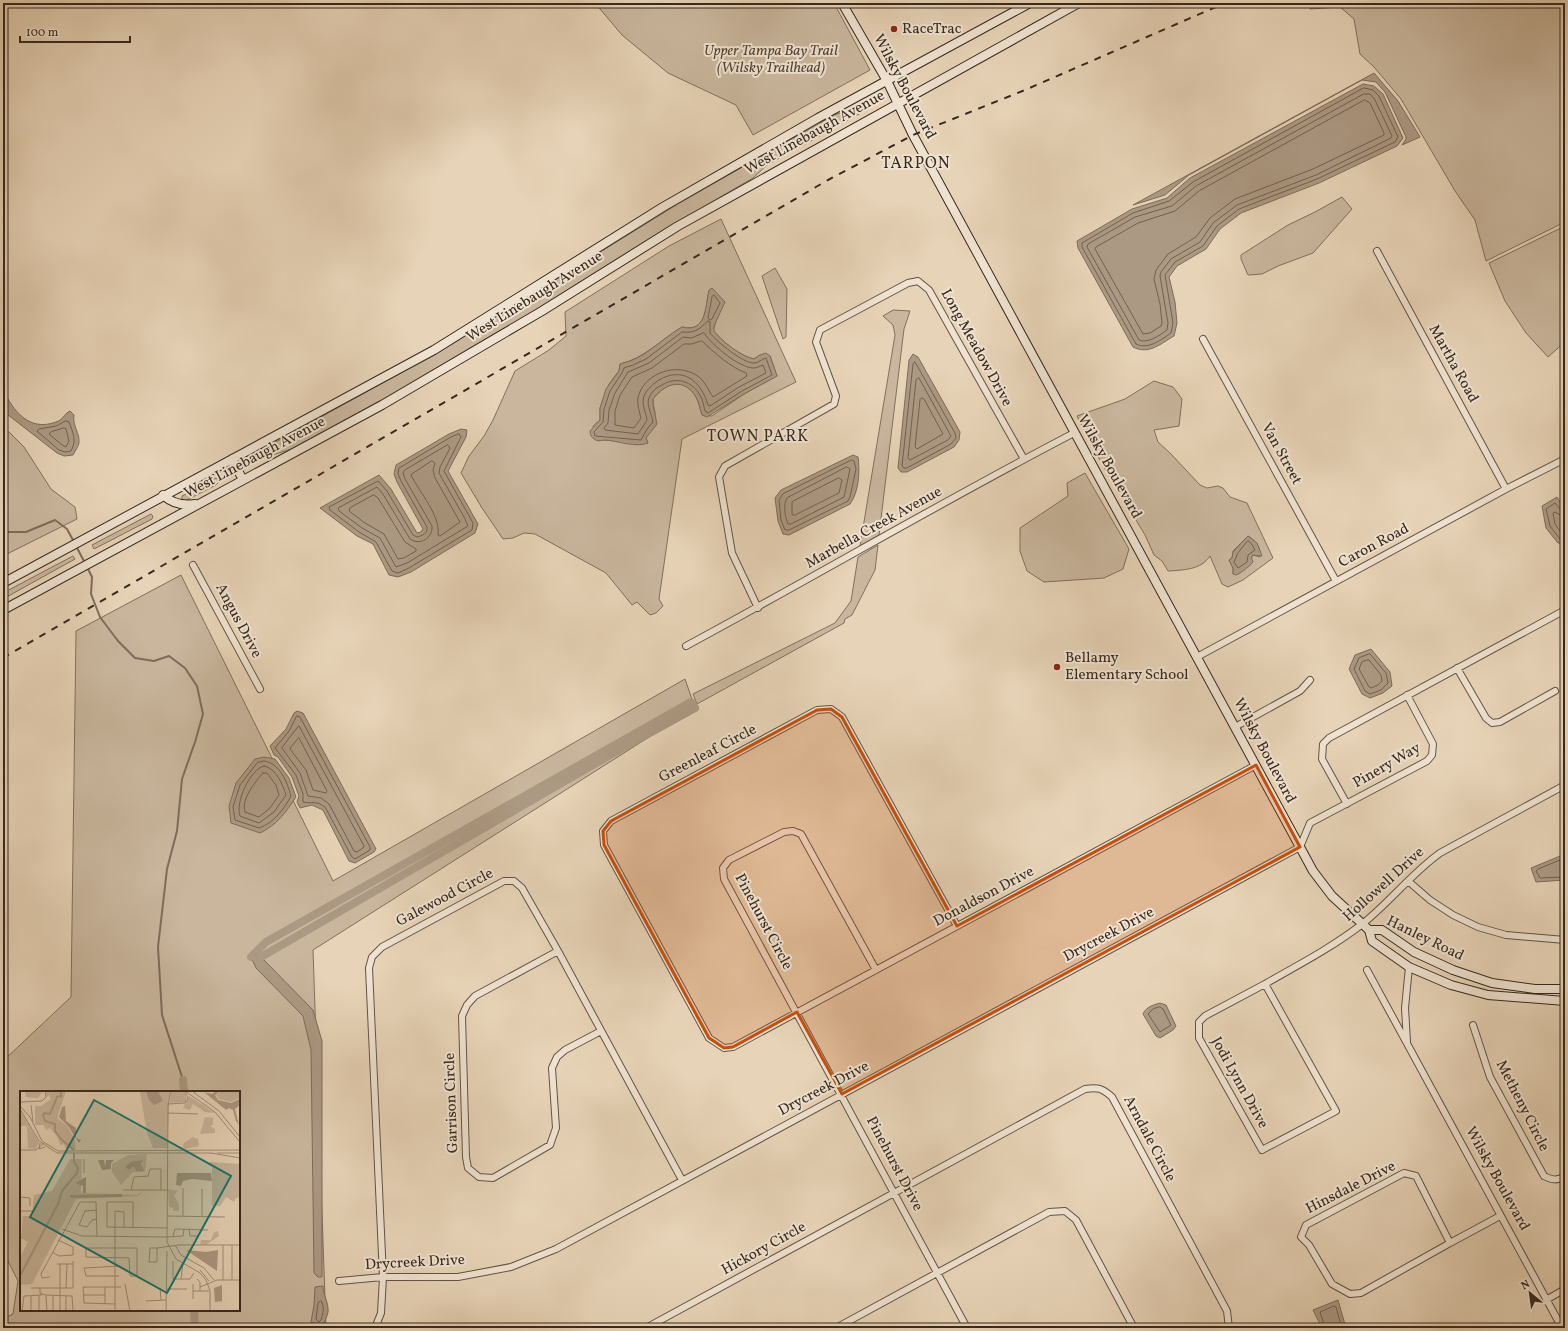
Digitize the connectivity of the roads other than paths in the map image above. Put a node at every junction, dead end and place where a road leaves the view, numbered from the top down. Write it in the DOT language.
graph roads {
  1 [pos="842,3"];
  2 [pos="1030,3"];
  3 [pos="1079,3"];
  4 [pos="887,81"];
  5 [pos="898,103"];
  6 [pos="1377,251"];
  7 [pos="1203,339"];
  8 [pos="1074,433"];
  9 [pos="232,459"];
  10 [pos="1024,459"];
  11 [pos="1565,459"];
  12 [pos="243,480"];
  13 [pos="1506,489"];
  14 [pos="163,495"];
  15 [pos="202,502"];
  16 [pos="193,565"];
  17 [pos="1336,581"];
  18 [pos="3,583"];
  19 [pos="758,608"];
  20 [pos="3,610"];
  21 [pos="1565,610"];
  22 [pos="686,646"];
  23 [pos="1197,657"];
  24 [pos="1458,668"];
  25 [pos="1310,680"];
  26 [pos="260,689"];
  27 [pos="1555,691"];
  28 [pos="1407,695"];
  29 [pos="1235,726"];
  30 [pos="1256,765"];
  31 [pos="1565,785"];
  32 [pos="1347,804"];
  33 [pos="1300,847"];
  34 [pos="1408,881"];
  35 [pos="1362,924"];
  36 [pos="956,926"];
  37 [pos="1369,930"];
  38 [pos="1565,940"];
  39 [pos="558,951"];
  40 [pos="1409,967"];
  41 [pos="876,970"];
  42 [pos="1367,970"];
  43 [pos="1265,984"];
  44 [pos="1565,990"];
  45 [pos="1565,1001"];
  46 [pos="797,1012"];
  47 [pos="1473,1026"];
  48 [pos="602,1031"];
  49 [pos="1407,1044"];
  50 [pos="724,1048"];
  51 [pos="842,1094"];
  52 [pos="1565,1176"];
  53 [pos="682,1180"];
  54 [pos="895,1193"];
  55 [pos="1500,1216"];
  56 [pos="1450,1243"];
  57 [pos="938,1273"];
  58 [pos="383,1277"];
  59 [pos="338,1281"];
  60 [pos="1565,1289"];
  61 [pos="1546,1300"];
  62 [pos="375,1328"];
  63 [pos="646,1328"];
  64 [pos="836,1328"];
  65 [pos="967,1328"];
  66 [pos="1134,1328"];
  67 [pos="1229,1328"];
  68 [pos="1562,1328"];
  1 -- 4 [label="main road, Wilsky Boulevard"];
  2 -- 4 [label="main road, West Linebaugh Avenue"];
  3 -- 5 [label="main road, West Linebaugh Avenue"];
  4 -- 5 [label="main road, Wilsky Boulevard"];
  4 -- 9 [label="main road, West Linebaugh Avenue"];
  5 -- 8 [label="main road, Wilsky Boulevard"];
  5 -- 12 [label="main road, West Linebaugh Avenue"];
  6 -- 13 [label="street, Martha Road"];
  7 -- 17 [label="street, Van Street"];
  8 -- 10 [label="street, Marbella Creek Avenue"];
  8 -- 23 [label="main road, Wilsky Boulevard"];
  9 -- 12 [label="main road"];
  9 -- 14 [label="main road, West Linebaugh Avenue"];
  10 -- 19 [label="street, Marbella Creek Avenue"];
  10 -- 19 [label="street, Long Meadow Drive"];
  11 -- 13 [label="street, Caron Road"];
  12 -- 15 [label="main road, West Linebaugh Avenue"];
  13 -- 17 [label="street, Caron Road"];
  14 -- 15 [label="main road"];
  14 -- 18 [label="main road, West Linebaugh Avenue"];
  15 -- 20 [label="main road, West Linebaugh Avenue"];
  16 -- 26 [label="street, Angus Drive"];
  17 -- 23 [label="street, Caron Road"];
  19 -- 22 [label="street, Marbella Creek Avenue"];
  21 -- 24 [label="street"];
  23 -- 29 [label="main road, Wilsky Boulevard"];
  24 -- 27 [label="street"];
  24 -- 28 [label="street"];
  25 -- 29 [label="street"];
  28 -- 32 [label="street"];
  28 -- 32 [label="street, Pinery Way"];
  29 -- 30 [label="main road, Wilsky Boulevard"];
  30 -- 33 [label="main road, Wilsky Boulevard"];
  30 -- 36 [label="street, Donaldson Drive"];
  31 -- 34 [label="street, Hollowell Drive"];
  32 -- 33 [label="street, Pinery Way"];
  33 -- 35 [label="main road, Wilsky Boulevard"];
  33 -- 51 [label="street, Drycreek Drive"];
  34 -- 35 [label="street, Hollowell Drive"];
  34 -- 38 [label="street"];
  35 -- 37 [label="main road, Wilsky Boulevard"];
  35 -- 43 [label="street, Hollowell Drive"];
  36 -- 41 [label="street, Donaldson Drive"];
  36 -- 50 [label="street, Greenleaf Circle"];
  37 -- 40 [label="main road, Hanley Road"];
  37 -- 44 [label="main road, Hanley Road"];
  39 -- 48 [label="street, Galewood Circle"];
  39 -- 48 [label="street, Garrison Circle"];
  39 -- 58 [label="street, Galewood Circle"];
  40 -- 45 [label="main road, Hanley Road"];
  40 -- 49 [label="street, Wilsky Boulevard"];
  41 -- 46 [label="street, Donaldson Drive"];
  41 -- 46 [label="street, Pinehurst Circle"];
  42 -- 49 [label="street, Wilsky Boulevard"];
  43 -- 43 [label="street, Jodi Lynn Drive"];
  46 -- 50 [label="street, Donaldson Drive"];
  46 -- 51 [label="street, Pinehurst Drive"];
  47 -- 52 [label="street, Metheny Circle"];
  48 -- 53 [label="street, Galewood Circle"];
  49 -- 55 [label="street, Wilsky Boulevard"];
  51 -- 53 [label="street, Drycreek Drive"];
  51 -- 54 [label="street, Pinehurst Drive"];
  53 -- 58 [label="street, Drycreek Drive"];
  54 -- 57 [label="street, Pinehurst Drive"];
  54 -- 63 [label="street, Hickory Circle"];
  54 -- 67 [label="street, Arndale Circle"];
  55 -- 56 [label="street, Hinsdale Drive"];
  55 -- 61 [label="street, Wilsky Boulevard"];
  56 -- 56 [label="street, Hinsdale Drive"];
  57 -- 64 [label="street"];
  57 -- 65 [label="street, Pinehurst Drive"];
  57 -- 66 [label="street"];
  58 -- 59 [label="street, Drycreek Drive"];
  58 -- 62 [label="street, Galewood Circle"];
  60 -- 61 [label="street"];
  61 -- 68 [label="street, Wilsky Boulevard"];
}
